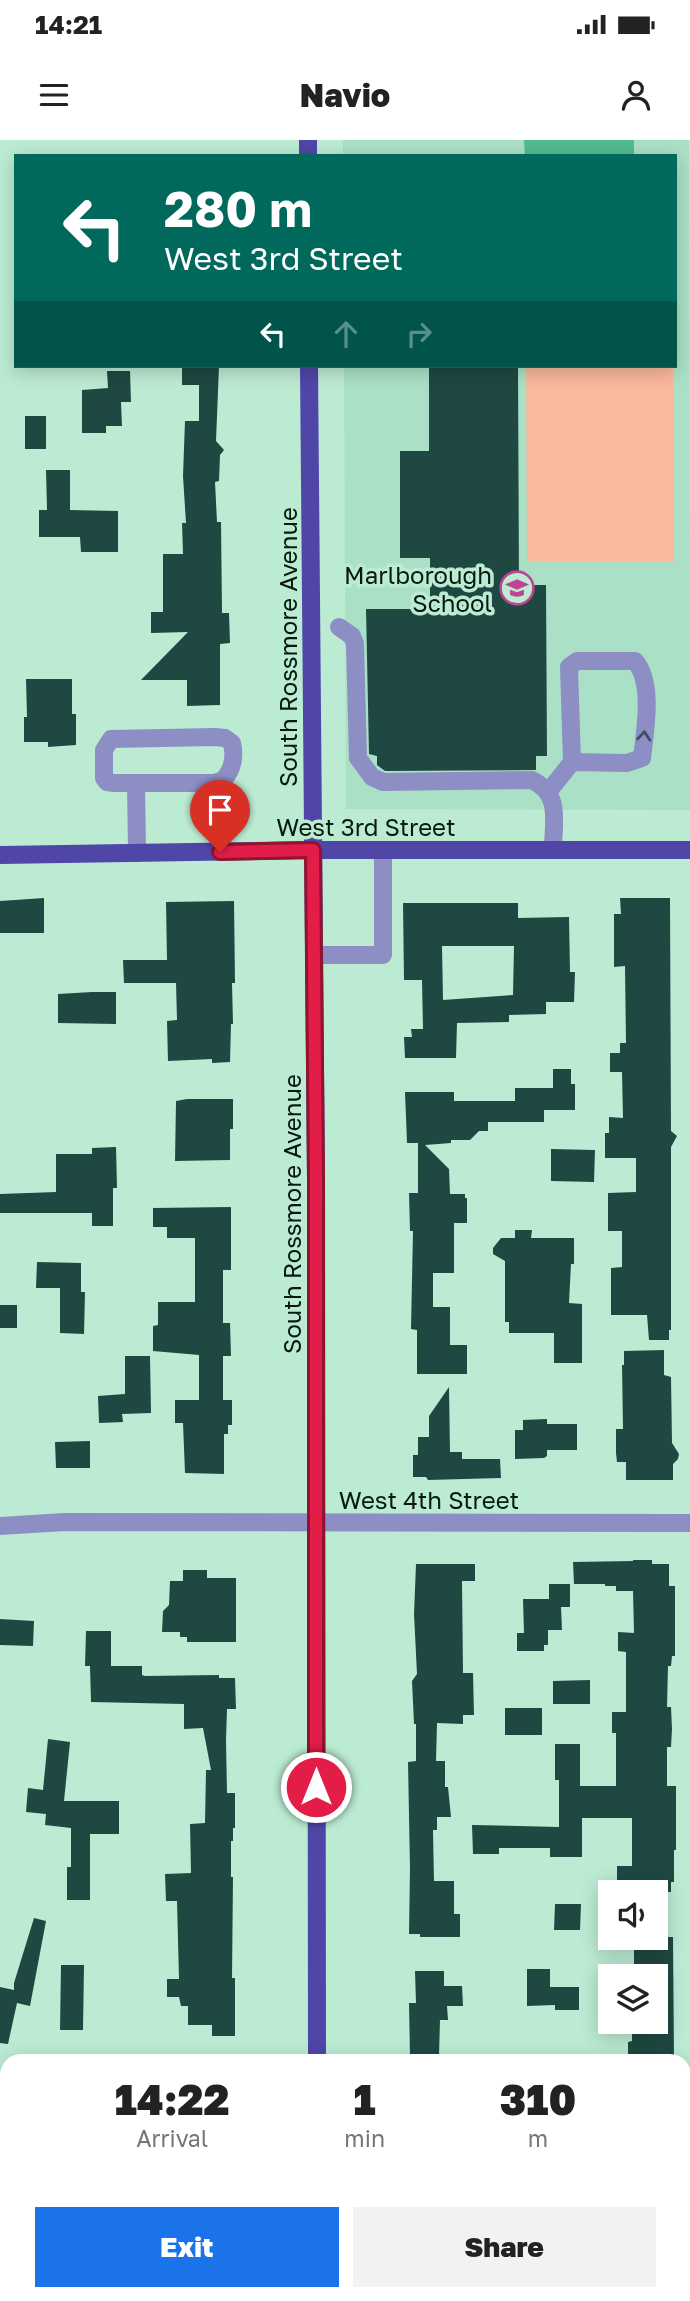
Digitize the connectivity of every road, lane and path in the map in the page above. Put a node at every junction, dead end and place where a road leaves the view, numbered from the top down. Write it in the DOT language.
graph roads {
  1 [pos="309,368"];
  2 [pos="339,627"];
  3 [pos="572,762"];
  4 [pos="136,783"];
  5 [pos="549,791"];
  6 [pos="313,850"];
  7 [pos="383,850"];
  8 [pos="553,850"];
  9 [pos="690,850"];
  10 [pos="137,853"];
  11 [pos="0,855"];
  12 [pos="314,955"];
  13 [pos="690,1523"];
  14 [pos="316,1524"];
  15 [pos="0,1527"];
  16 [pos="317,2054"];
  1 -- 6 [label="main road, South Rossmore Avenue"];
  2 -- 5 [label="street"];
  3 -- 3 [label="street, one-way"];
  3 -- 5 [label="street"];
  4 -- 4 [label="street"];
  4 -- 10 [label="street"];
  5 -- 8 [label="street"];
  6 -- 7 [label="main road, West 3rd Street"];
  6 -- 10 [label="main road, West 3rd Street"];
  6 -- 12 [label="main road, South Rossmore Avenue"];
  7 -- 8 [label="main road, West 3rd Street"];
  7 -- 12 [label="street"];
  8 -- 9 [label="main road, West 3rd Street"];
  10 -- 11 [label="main road, West 3rd Street"];
  12 -- 14 [label="main road, South Rossmore Avenue"];
  13 -- 14 [label="street, West 4th Street"];
  14 -- 15 [label="street, West 4th Street"];
  14 -- 16 [label="main road, South Rossmore Avenue"];
}
